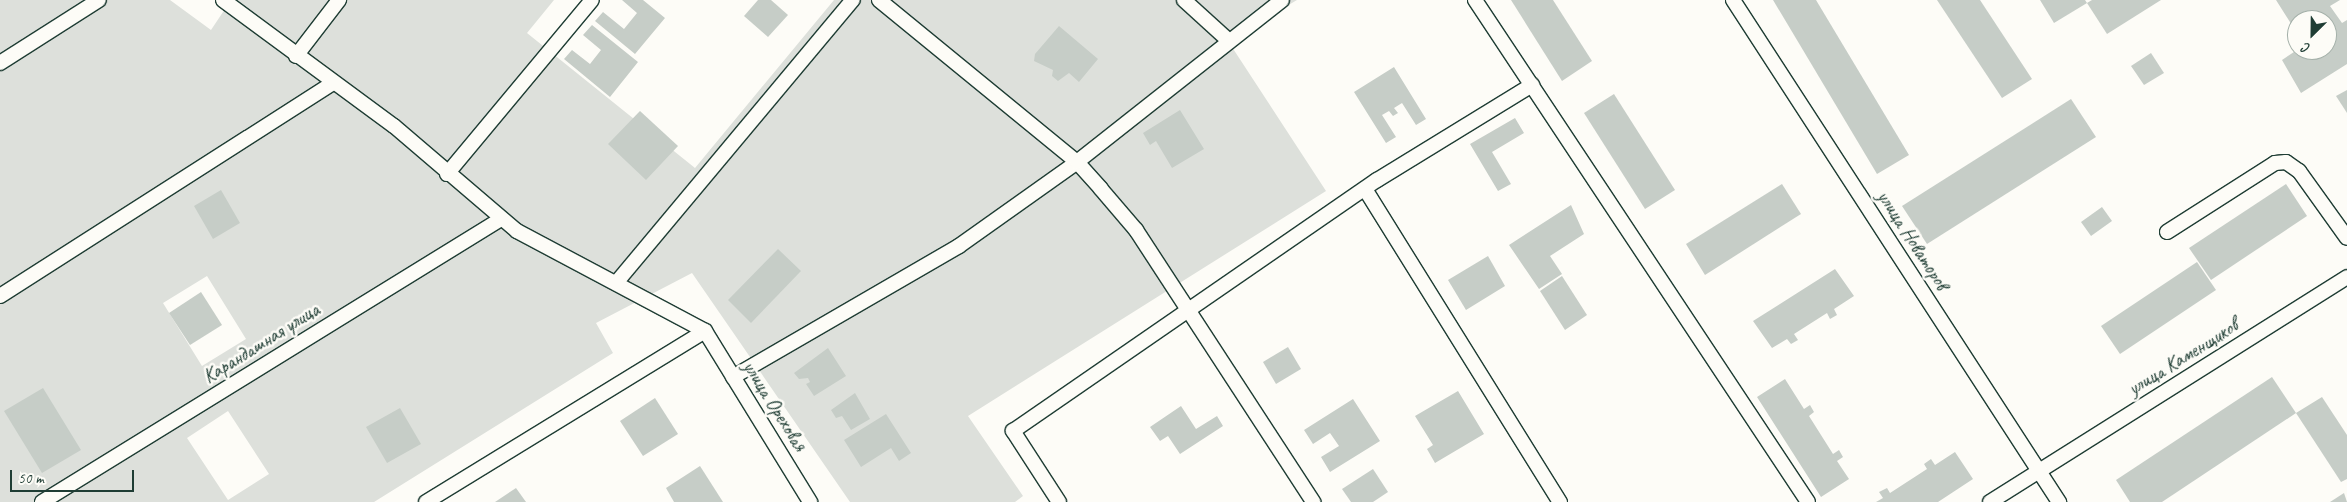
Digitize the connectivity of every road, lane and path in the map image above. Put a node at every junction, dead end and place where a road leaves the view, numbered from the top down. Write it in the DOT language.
graph roads {
  1 [pos="99,0"];
  2 [pos="223,0"];
  3 [pos="339,0"];
  4 [pos="592,0"];
  5 [pos="854,0"];
  6 [pos="879,0"];
  7 [pos="1184,0"];
  8 [pos="1282,0"];
  9 [pos="1475,0"];
  10 [pos="1732,0"];
  11 [pos="1229,41"];
  12 [pos="296,56"];
  13 [pos="0,63"];
  14 [pos="333,84"];
  15 [pos="1532,86"];
  16 [pos="1078,162"];
  17 [pos="447,174"];
  18 [pos="1365,189"];
  19 [pos="501,219"];
  20 [pos="2167,232"];
  21 [pos="2347,238"];
  22 [pos="2347,277"];
  23 [pos="616,283"];
  24 [pos="0,296"];
  25 [pos="1188,311"];
  26 [pos="705,331"];
  27 [pos="733,377"];
  28 [pos="2040,471"];
  29 [pos="806,500"];
  30 [pos="42,502"];
  31 [pos="426,502"];
  32 [pos="1059,502"];
  33 [pos="1313,502"];
  34 [pos="1560,502"];
  35 [pos="1808,502"];
  36 [pos="1990,502"];
  37 [pos="2059,502"];
  1 -- 13 [label="street"];
  2 -- 12 [label="street"];
  3 -- 12 [label="street"];
  4 -- 17 [label="street"];
  5 -- 23 [label="street"];
  6 -- 16 [label="street"];
  7 -- 11 [label="street"];
  8 -- 11 [label="street"];
  9 -- 15 [label="street"];
  10 -- 28 [label="street, улица Новаторов"];
  11 -- 16 [label="street"];
  12 -- 14 [label="street"];
  14 -- 17 [label="street"];
  14 -- 24 [label="street"];
  15 -- 18 [label="street"];
  15 -- 35 [label="street"];
  16 -- 25 [label="street"];
  16 -- 27 [label="street"];
  17 -- 19 [label="street"];
  18 -- 25 [label="street"];
  18 -- 34 [label="street"];
  19 -- 23 [label="street"];
  19 -- 30 [label="street, Карандашная улица"];
  20 -- 21 [label="street"];
  22 -- 28 [label="street, улица Каменщиков"];
  23 -- 26 [label="street"];
  25 -- 32 [label="street"];
  25 -- 33 [label="street"];
  26 -- 27 [label="street, улица Ореховая"];
  26 -- 31 [label="street"];
  27 -- 29 [label="street, улица Ореховая"];
  28 -- 36 [label="street, улица Каменщиков"];
  28 -- 37 [label="street, улица Новаторов"];
}
